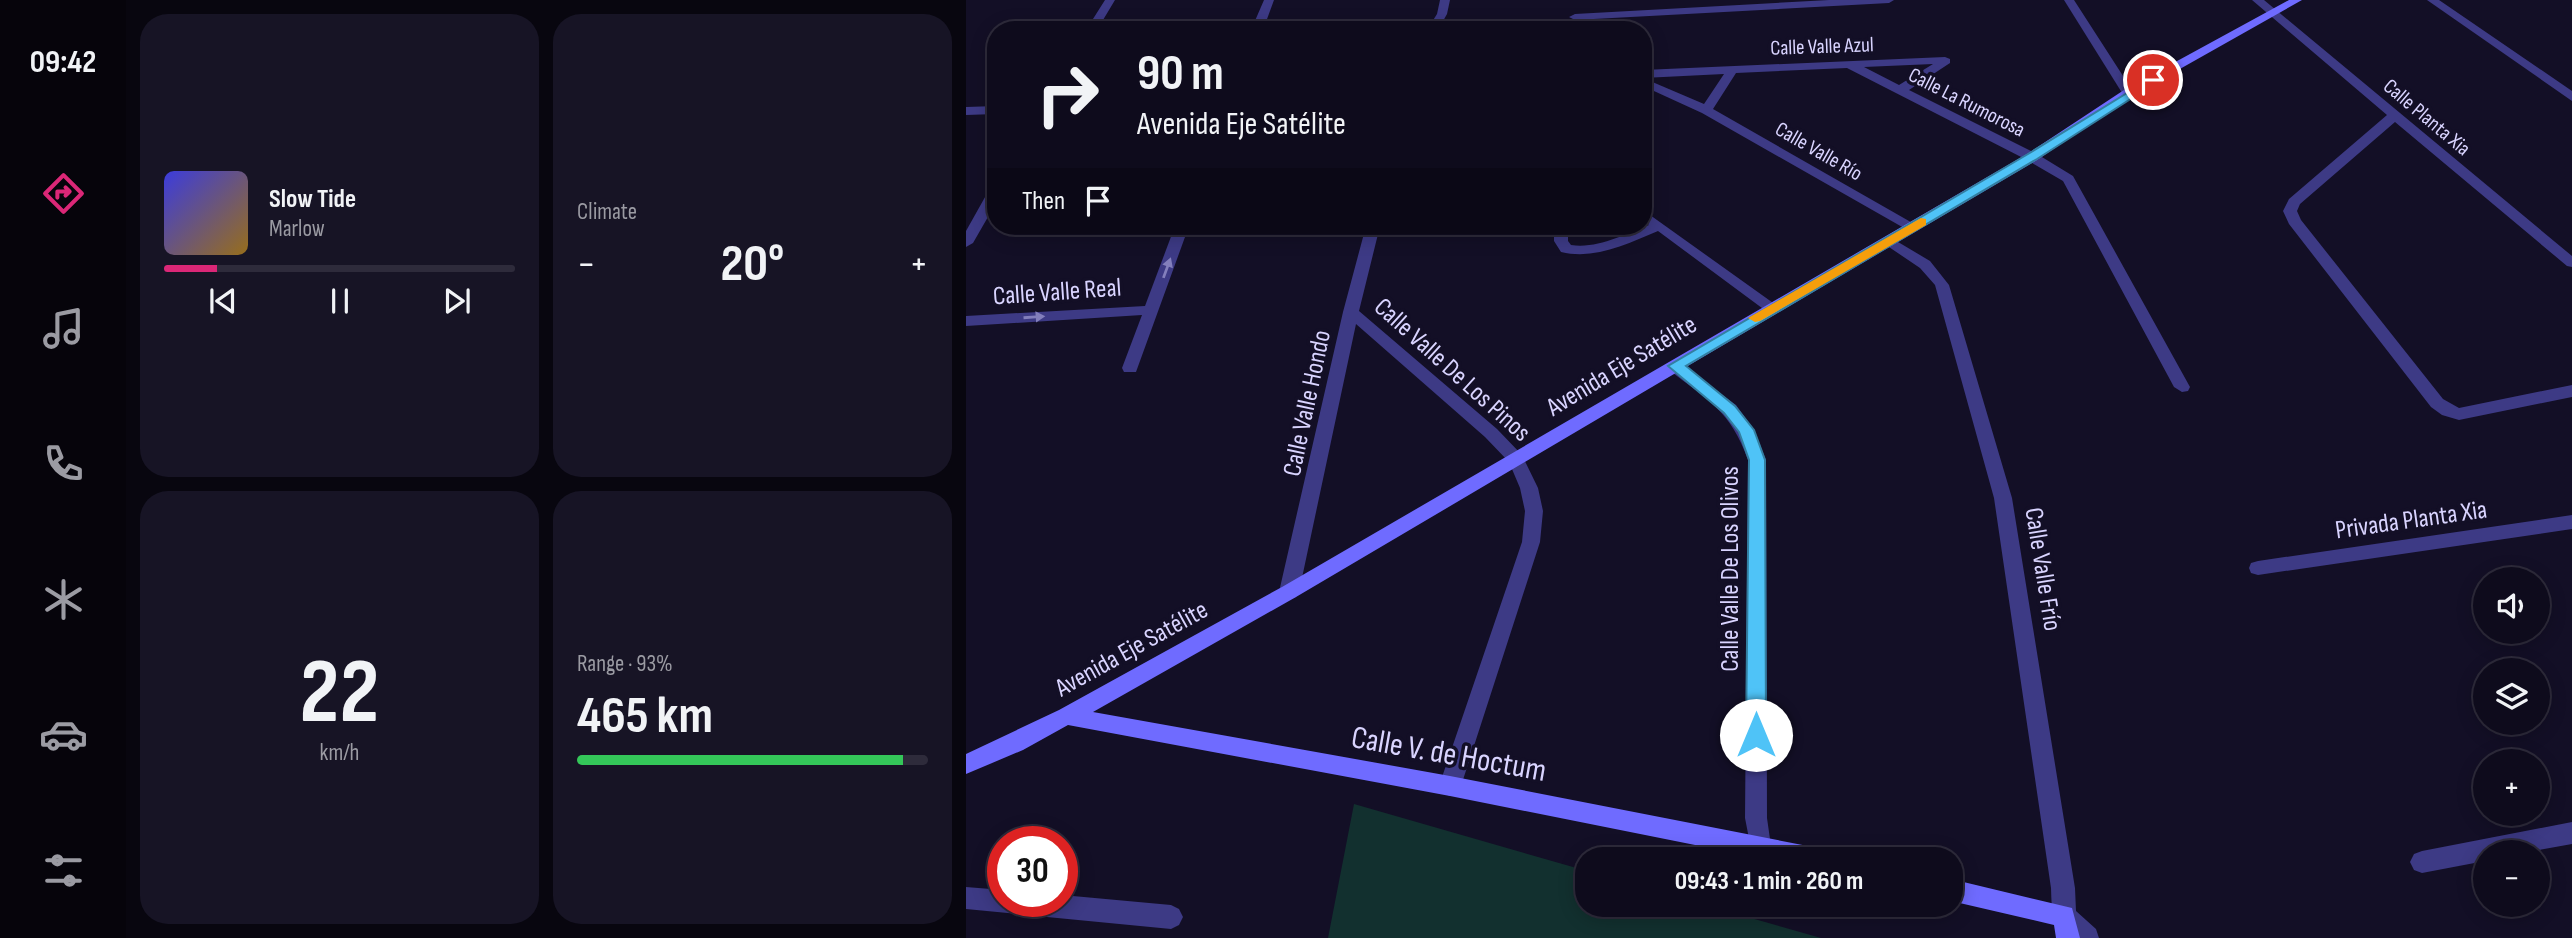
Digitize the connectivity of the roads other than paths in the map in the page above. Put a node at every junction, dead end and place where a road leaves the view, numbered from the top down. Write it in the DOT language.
graph roads {
  1 [pos="1110,0"];
  2 [pos="1269,0"];
  3 [pos="1445,0"];
  4 [pos="1615,0"];
  5 [pos="1663,0"];
  6 [pos="1889,0"];
  7 [pos="2069,0"];
  8 [pos="2257,0"];
  9 [pos="2297,0"];
  10 [pos="2432,0"];
  11 [pos="1866,1"];
  12 [pos="1803,2"];
  13 [pos="1753,4"];
  14 [pos="1664,14"];
  15 [pos="2274,14"];
  16 [pos="1615,16"];
  17 [pos="1575,17"];
  18 [pos="1097,21"];
  19 [pos="1261,21"];
  20 [pos="1438,21"];
  21 [pos="1846,63"];
  22 [pos="1734,68"];
  23 [pos="1652,73"];
  24 [pos="1652,85"];
  25 [pos="1900,90"];
  26 [pos="2129,93"];
  27 [pos="2572,97"];
  28 [pos="987,110"];
  29 [pos="1706,110"];
  30 [pos="966,111"];
  31 [pos="2395,115"];
  32 [pos="2032,157"];
  33 [pos="987,206"];
  34 [pos="1652,221"];
  35 [pos="1659,226"];
  36 [pos="1652,228"];
  37 [pos="1911,228"];
  38 [pos="1179,235"];
  39 [pos="1371,235"];
  40 [pos="1561,235"];
  41 [pos="1634,235"];
  42 [pos="1888,240"];
  43 [pos="966,243"];
  44 [pos="2572,263"];
  45 [pos="1771,308"];
  46 [pos="1151,310"];
  47 [pos="1350,312"];
  48 [pos="966,321"];
  49 [pos="1675,366"];
  50 [pos="1130,368"];
  51 [pos="2182,387"];
  52 [pos="2572,391"];
  53 [pos="1516,459"];
  54 [pos="2572,522"];
  55 [pos="2259,568"];
  56 [pos="1289,592"];
  57 [pos="1066,716"];
  58 [pos="966,764"];
  59 [pos="1450,786"];
  60 [pos="2572,834"];
  61 [pos="1760,846"];
  62 [pos="1764,847"];
  63 [pos="2422,862"];
  64 [pos="1963,894"];
  65 [pos="966,898"];
  66 [pos="1171,916"];
  67 [pos="2066,927"];
  68 [pos="2087,938"];
  1 -- 18 [label="street"];
  2 -- 19 [label="street"];
  3 -- 20 [label="street"];
  4 -- 16 [label="street"];
  5 -- 14 [label="street"];
  6 -- 11 [label="street"];
  7 -- 26 [label="street"];
  8 -- 15 [label="street, Calle Planta Xia"];
  9 -- 15 [label="street, Avenida Eje Satélite"];
  10 -- 27 [label="street"];
  11 -- 12 [label="street"];
  12 -- 13 [label="street"];
  13 -- 14 [label="street"];
  14 -- 16 [label="street"];
  15 -- 26 [label="street, Avenida Eje Satélite"];
  15 -- 31 [label="street, Calle Planta Xia"];
  16 -- 17 [label="street"];
  21 -- 22 [label="street, Calle Valle Azul"];
  21 -- 25 [label="street, Calle La Rumorosa"];
  21 -- 25 [label="street, Calle Valle Azul"];
  22 -- 23 [label="street, Calle Valle Azul"];
  22 -- 29 [label="street"];
  24 -- 29 [label="street, Calle Valle Río"];
  25 -- 32 [label="street, Calle La Rumorosa"];
  26 -- 32 [label="street, Avenida Eje Satélite"];
  28 -- 30 [label="street"];
  29 -- 37 [label="street, Calle Valle Río"];
  31 -- 44 [label="street, Calle Planta Xia"];
  31 -- 52 [label="street"];
  32 -- 37 [label="street, Avenida Eje Satélite"];
  32 -- 51 [label="street, Calle La Rumorosa"];
  33 -- 43 [label="street"];
  34 -- 35 [label="street"];
  35 -- 36 [label="street"];
  35 -- 45 [label="street"];
  37 -- 42 [label="street, Avenida Eje Satélite"];
  46 -- 38 [label="street, one-way"];
  39 -- 47 [label="street, Calle Valle Hondo"];
  40 -- 41 [label="street"];
  42 -- 45 [label="street, Avenida Eje Satélite"];
  42 -- 67 [label="street, Calle Valle Frío"];
  45 -- 49 [label="street, Avenida Eje Satélite"];
  48 -- 46 [label="street, Calle Valle Real, one-way"];
  46 -- 50 [label="street"];
  47 -- 53 [label="street, Calle Valle De Los Pinos"];
  47 -- 56 [label="street, Calle Valle Hondo"];
  49 -- 53 [label="street, Avenida Eje Satélite"];
  49 -- 61 [label="street, Calle Valle De Los Olivos"];
  53 -- 56 [label="street, Avenida Eje Satélite"];
  53 -- 59 [label="street, Calle Valle De Los Pinos"];
  54 -- 55 [label="street, Privada Planta Xia"];
  56 -- 57 [label="street, Avenida Eje Satélite"];
  57 -- 58 [label="street, Avenida Eje Satélite"];
  57 -- 59 [label="street, Calle V. de Hoctum"];
  59 -- 61 [label="street, Calle V. de Hoctum"];
  60 -- 63 [label="street"];
  61 -- 62 [label="street, Calle V. de Hoctum"];
  64 -- 67 [label="street"];
  65 -- 66 [label="street"];
  67 -- 68 [label="street"];
}
